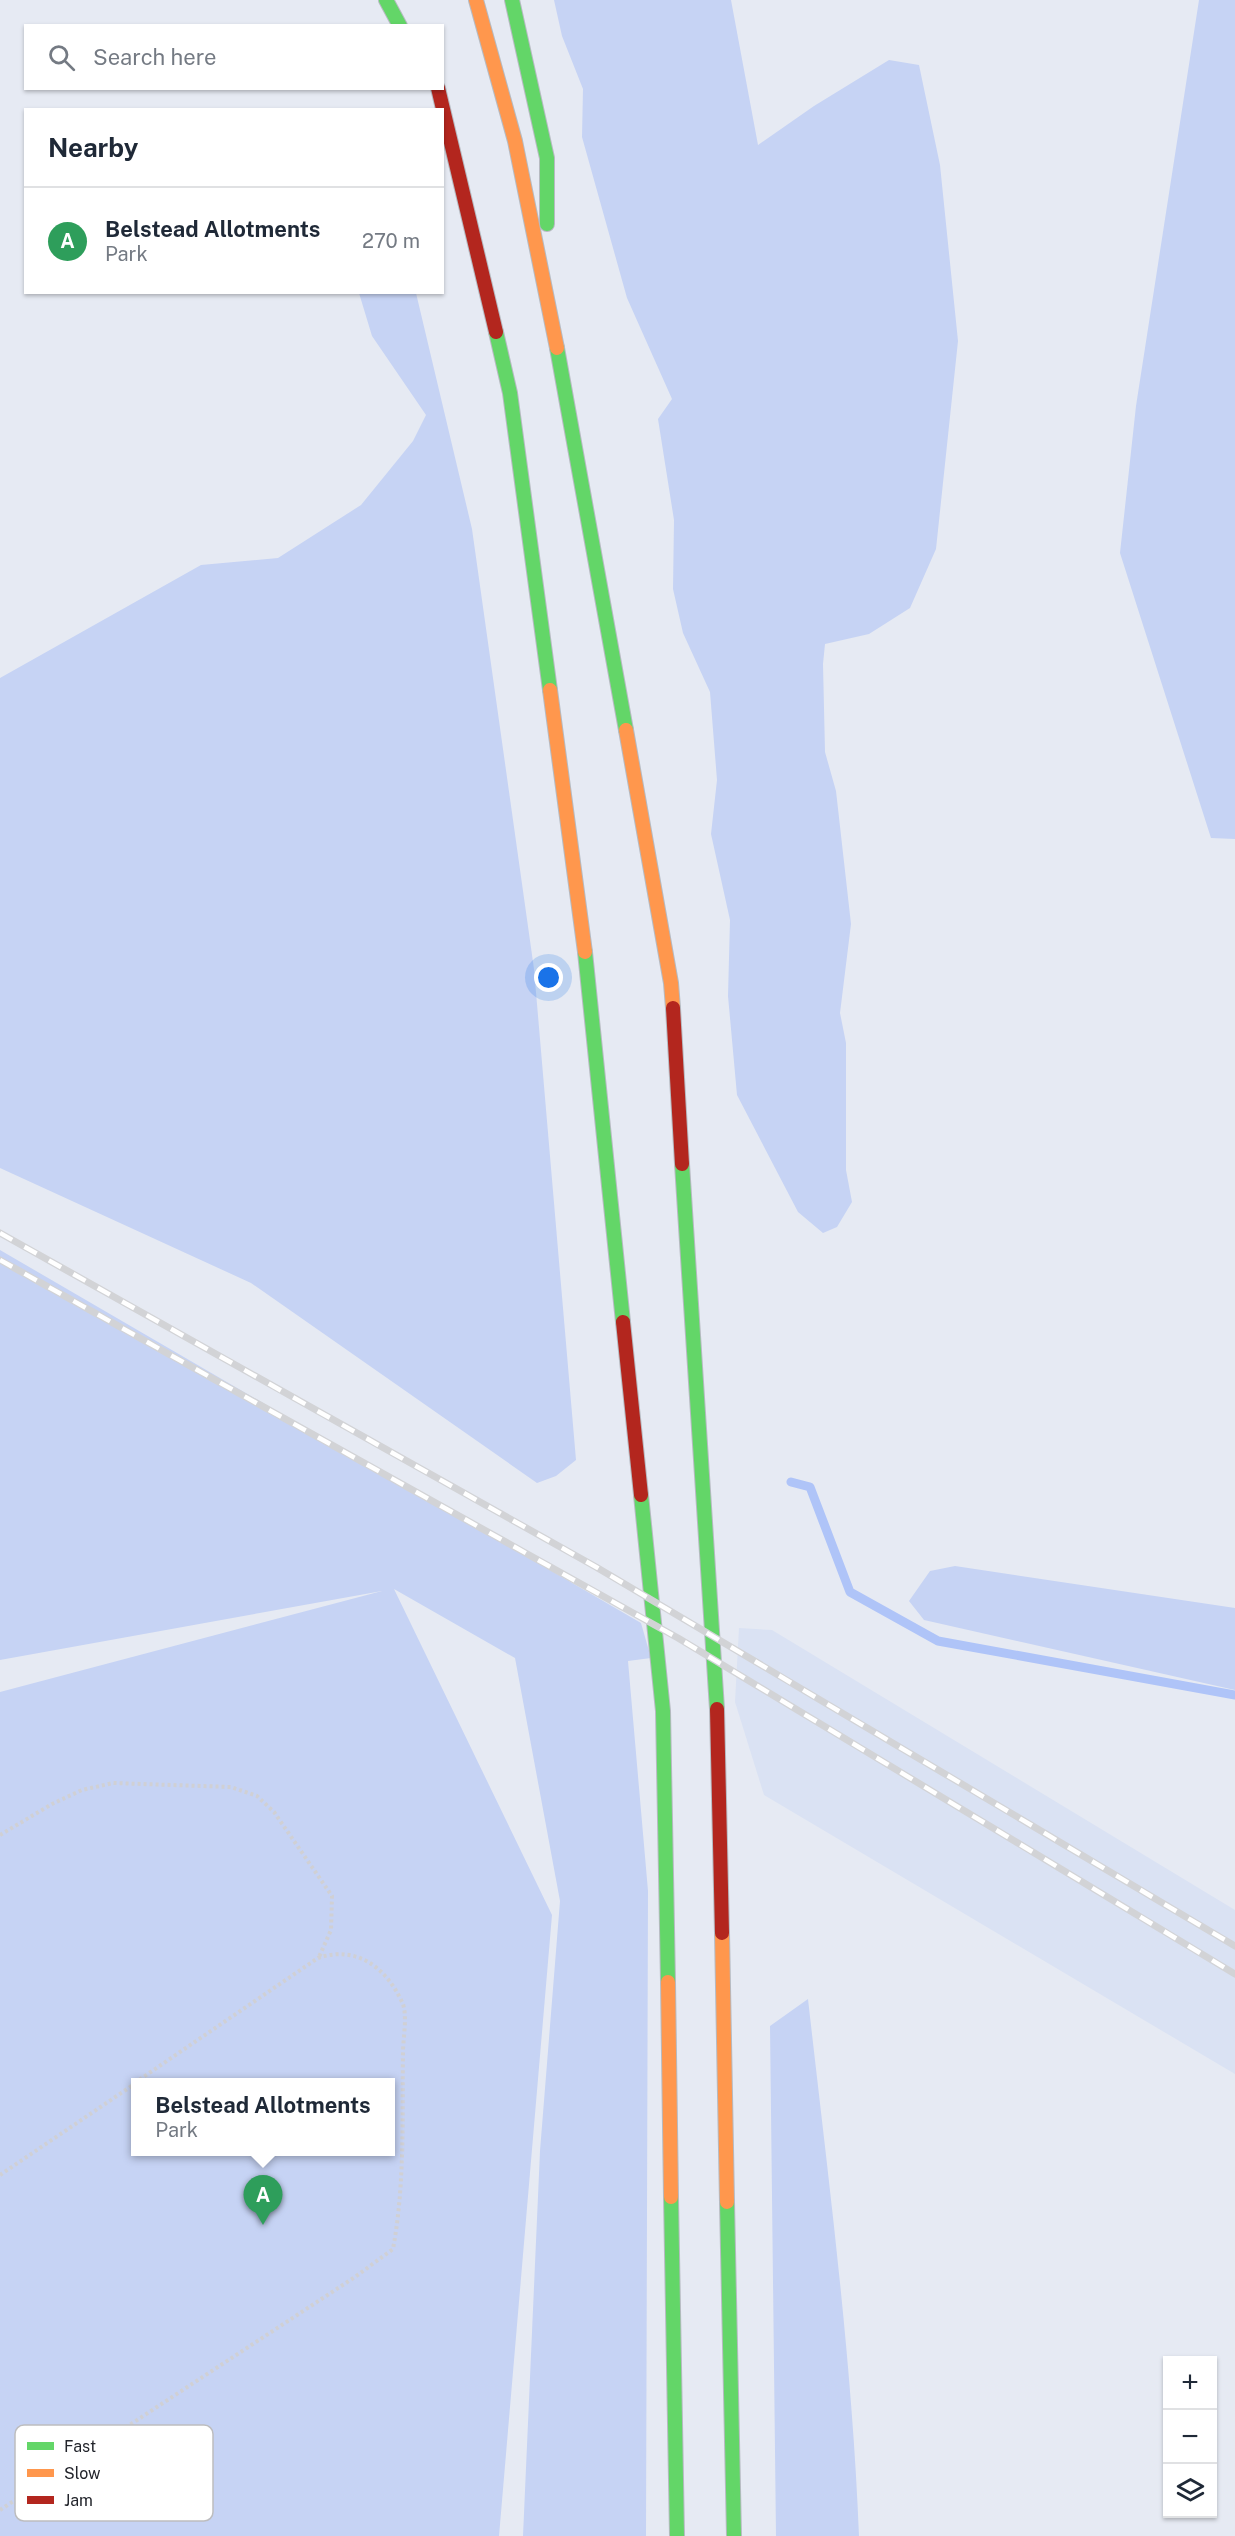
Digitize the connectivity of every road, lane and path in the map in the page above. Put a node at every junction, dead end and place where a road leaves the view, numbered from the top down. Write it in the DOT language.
graph roads {
  1 [pos="386,0"];
  2 [pos="476,0"];
  3 [pos="512,0"];
  4 [pos="399,24"];
  5 [pos="438,92"];
  6 [pos="442,108"];
  7 [pos="444,117"];
  8 [pos="547,292"];
  9 [pos="0,1836"];
  10 [pos="318,1958"];
  11 [pos="143,2078"];
  12 [pos="131,2086"];
  13 [pos="0,2175"];
  14 [pos="130,2425"];
  15 [pos="15,2500"];
  16 [pos="0,2510"];
  17 [pos="677,2536"];
  18 [pos="734,2536"];
  1 -- 4 [label="highway"];
  2 -- 8 [label="highway"];
  3 -- 8 [label="highway"];
  5 -- 6 [label="highway"];
  7 -- 17 [label="highway"];
  8 -- 18 [label="highway"];
  9 -- 10 [label="path"];
  10 -- 11 [label="path"];
  10 -- 14 [label="path"];
  12 -- 13 [label="path"];
  15 -- 16 [label="path"];
}
